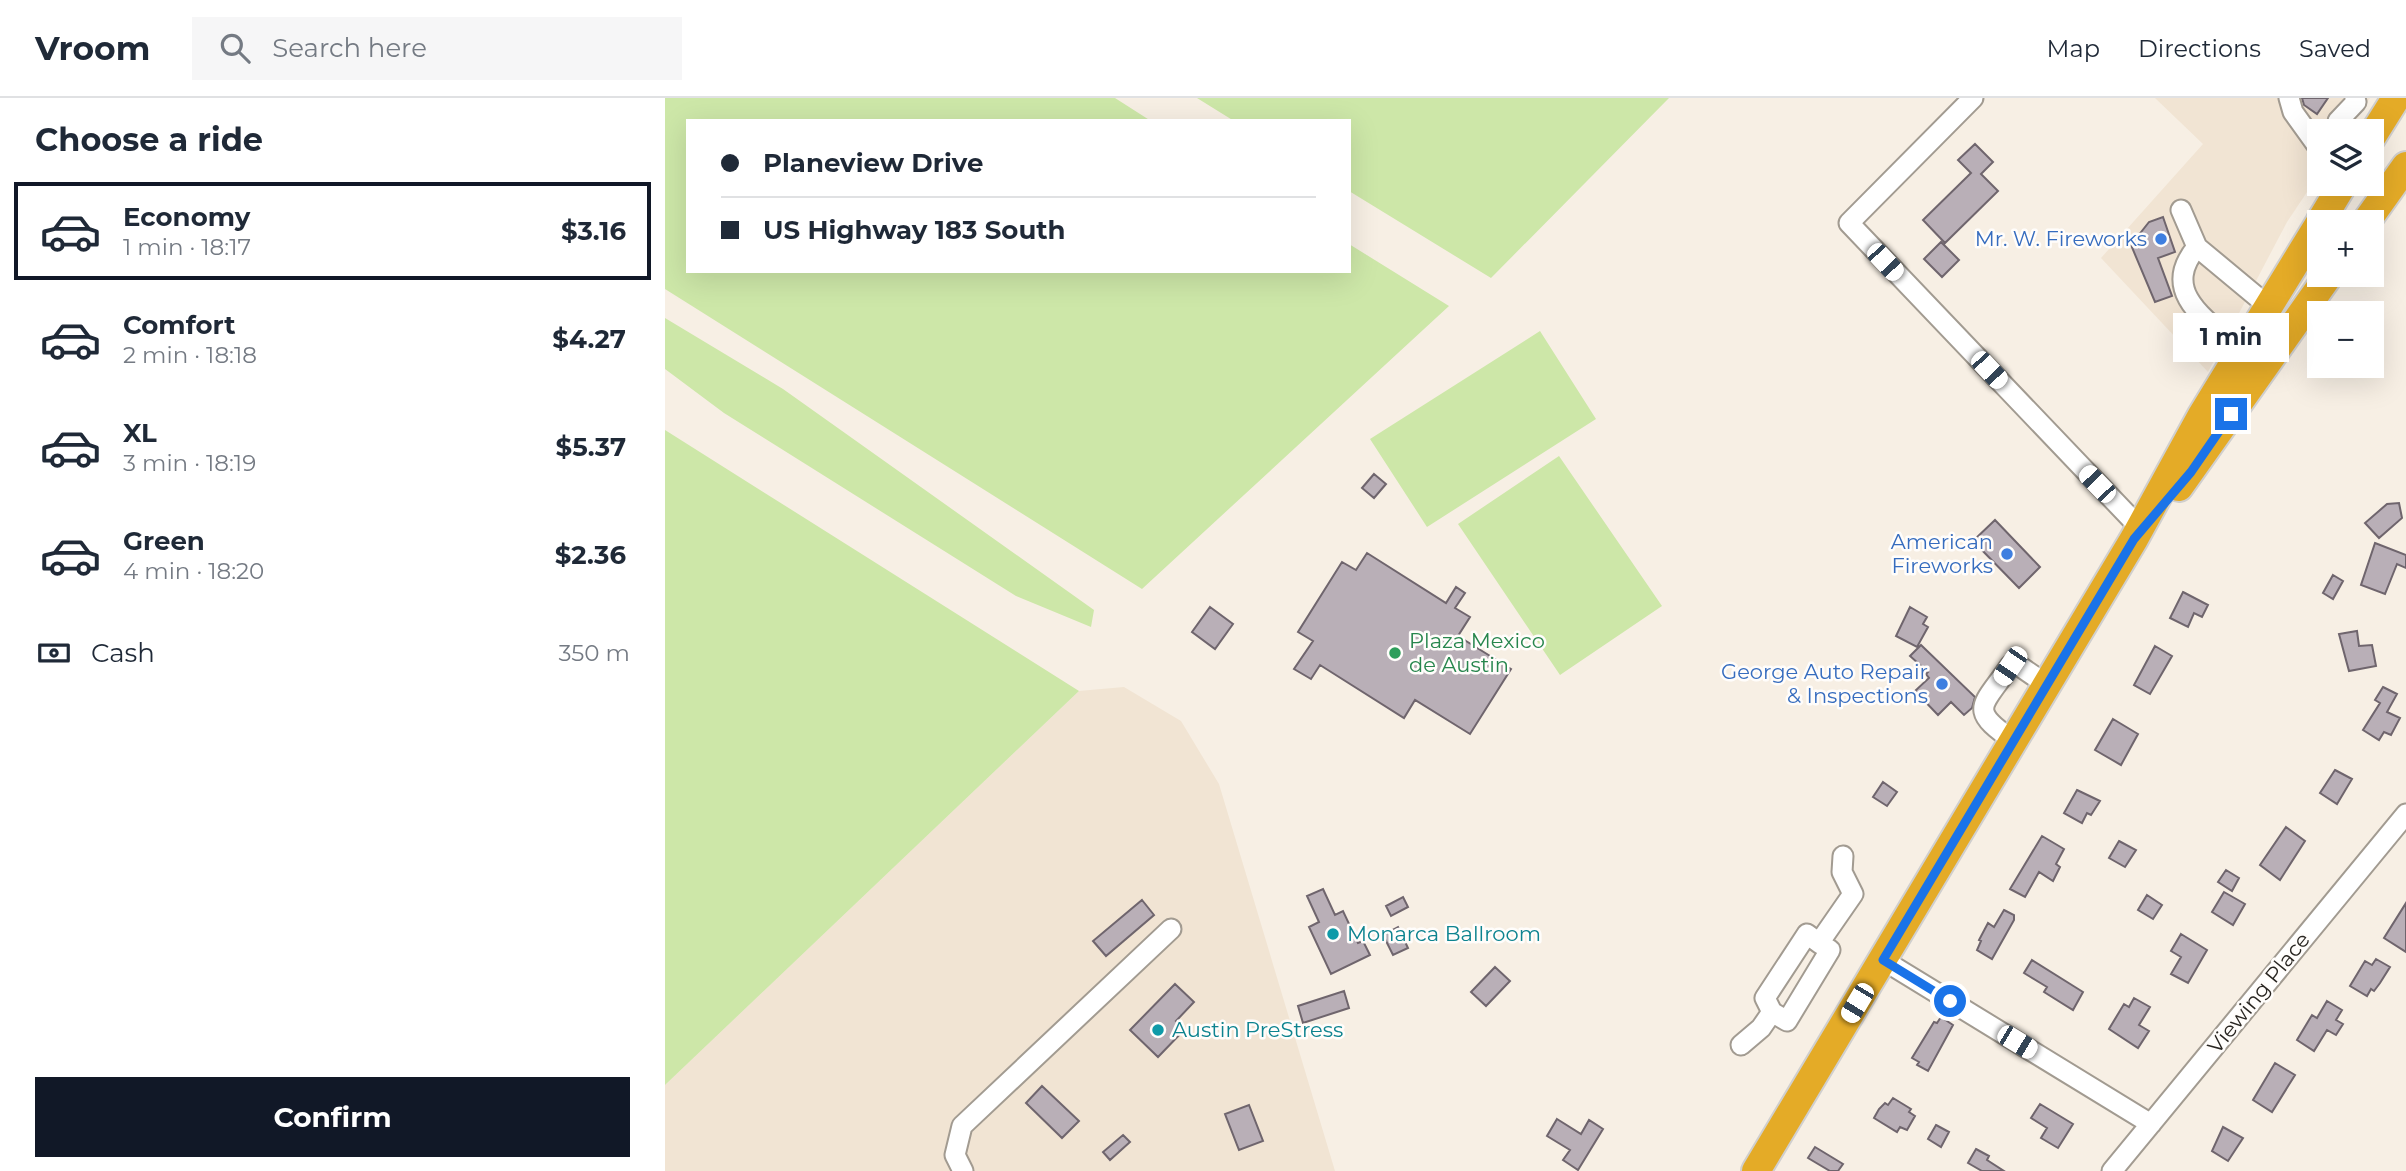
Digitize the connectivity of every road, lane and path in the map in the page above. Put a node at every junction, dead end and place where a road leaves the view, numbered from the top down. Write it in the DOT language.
graph roads {
  1 [pos="1973,98"];
  2 [pos="2289,98"];
  3 [pos="2355,98"];
  4 [pos="2396,98"];
  5 [pos="2345,119"];
  6 [pos="2383,119"];
  7 [pos="2307,131"];
  8 [pos="2406,166"];
  9 [pos="2395,190"];
  10 [pos="2181,210"];
  11 [pos="2377,210"];
  12 [pos="2307,243"];
  13 [pos="2197,247"];
  14 [pos="2321,287"];
  15 [pos="2269,306"];
  16 [pos="2242,350"];
  17 [pos="2137,533"];
  18 [pos="2047,685"];
  19 [pos="2014,741"];
  20 [pos="2406,814"];
  21 [pos="1843,856"];
  22 [pos="1171,929"];
  23 [pos="1819,943"];
  24 [pos="1883,960"];
  25 [pos="1772,1012"];
  26 [pos="1741,1045"];
  27 [pos="2151,1124"];
  28 [pos="963,1171"];
  29 [pos="1756,1171"];
  30 [pos="2112,1171"];
  1 -- 17 [label="street"];
  2 -- 7 [label="street"];
  3 -- 5 [label="street"];
  4 -- 6 [label="highway"];
  8 -- 9 [label="highway"];
  9 -- 11 [label="highway"];
  10 -- 13 [label="street"];
  12 -- 15 [label="highway"];
  13 -- 15 [label="street"];
  13 -- 16 [label="street"];
  14 -- 17 [label="highway"];
  15 -- 16 [label="highway"];
  16 -- 17 [label="highway"];
  17 -- 18 [label="highway"];
  18 -- 19 [label="highway"];
  18 -- 19 [label="street"];
  19 -- 24 [label="highway"];
  20 -- 27 [label="street, Viewing Place"];
  21 -- 23 [label="street"];
  22 -- 28 [label="street"];
  23 -- 25 [label="street"];
  23 -- 25 [label="street"];
  24 -- 27 [label="street"];
  24 -- 29 [label="highway"];
  25 -- 26 [label="street"];
  27 -- 30 [label="street, Viewing Place"];
}
